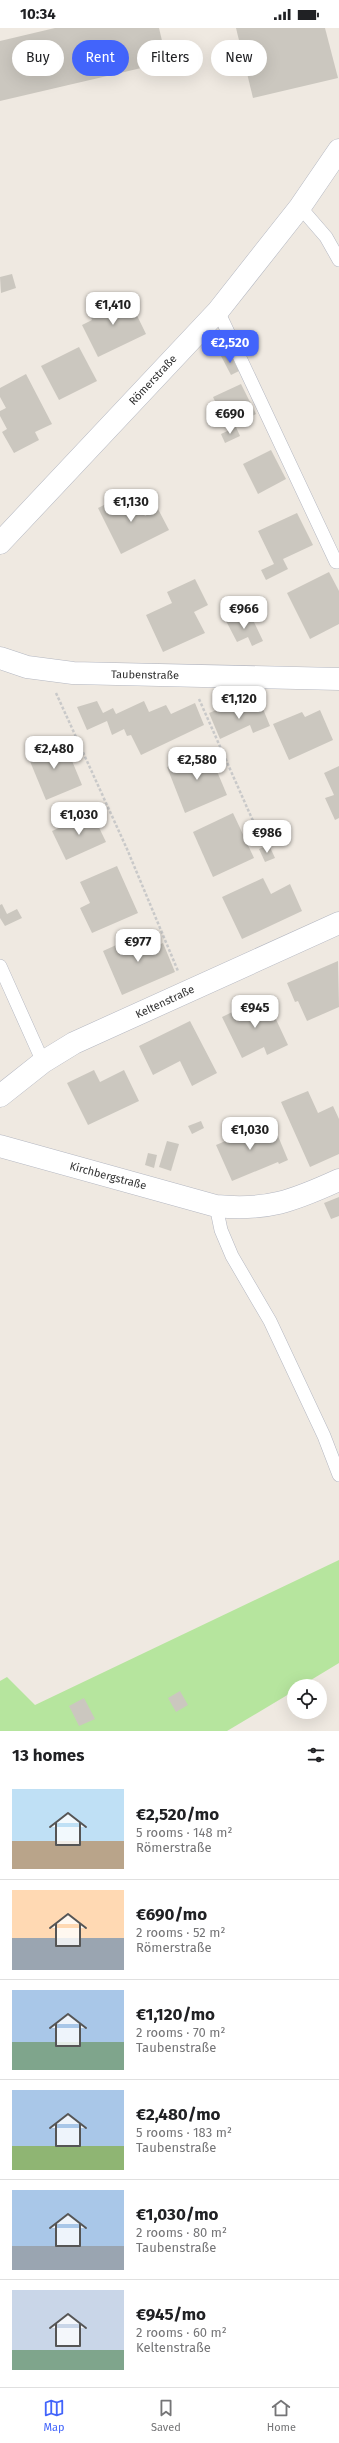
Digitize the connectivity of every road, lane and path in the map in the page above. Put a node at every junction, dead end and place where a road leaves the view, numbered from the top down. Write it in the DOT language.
graph roads {
  1 [pos="339,150"];
  2 [pos="300,207"];
  3 [pos="339,260"];
  4 [pos="218,311"];
  5 [pos="0,543"];
  6 [pos="336,562"];
  7 [pos="0,658"];
  8 [pos="47,671"];
  9 [pos="339,680"];
  10 [pos="201,703"];
  11 [pos="261,839"];
  12 [pos="339,922"];
  13 [pos="0,966"];
  14 [pos="186,992"];
  15 [pos="43,1062"];
  16 [pos="0,1096"];
  17 [pos="0,1146"];
  18 [pos="339,1180"];
  19 [pos="216,1206"];
  20 [pos="339,1475"];
  1 -- 2 [label="street, Römerstraße"];
  2 -- 3 [label="lane"];
  2 -- 4 [label="street, Römerstraße"];
  4 -- 5 [label="street, Römerstraße"];
  4 -- 6 [label="lane"];
  7 -- 8 [label="street, Taubenstraße"];
  8 -- 9 [label="street, Taubenstraße"];
  8 -- 14 [label="path"];
  10 -- 11 [label="path"];
  12 -- 14 [label="street, Keltenstraße"];
  13 -- 15 [label="lane"];
  14 -- 15 [label="street, Keltenstraße"];
  15 -- 16 [label="street, Keltenstraße"];
  17 -- 19 [label="street, Kirchbergstraße"];
  18 -- 19 [label="street"];
  19 -- 20 [label="lane"];
}
